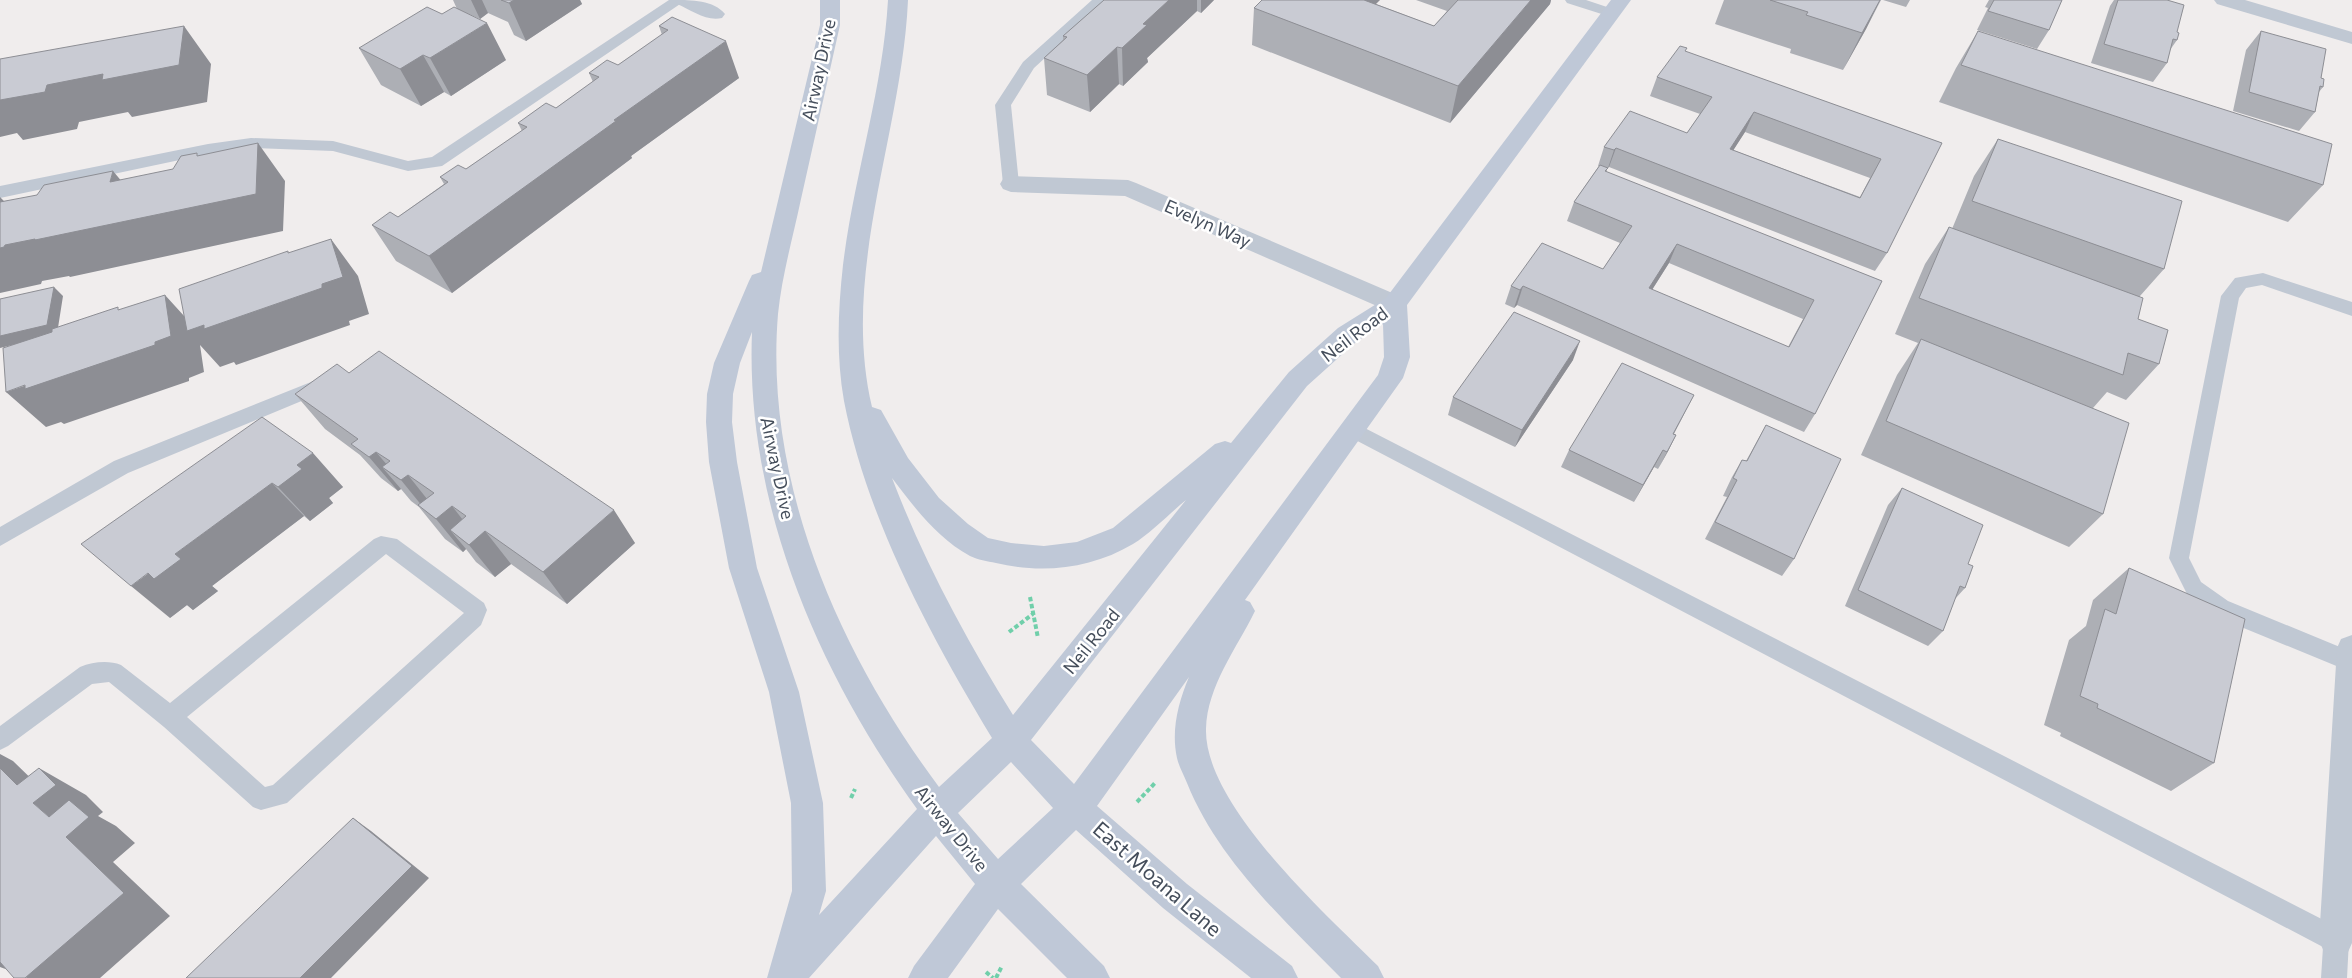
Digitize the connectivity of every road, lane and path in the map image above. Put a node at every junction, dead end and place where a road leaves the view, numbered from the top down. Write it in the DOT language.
graph roads {
  1 [pos="679,0"];
  2 [pos="684,0"];
  3 [pos="830,0"];
  4 [pos="898,0"];
  5 [pos="1101,0"];
  6 [pos="1572,0"];
  7 [pos="2224,0"];
  8 [pos="1616,7"];
  9 [pos="715,14"];
  10 [pos="2352,38"];
  11 [pos="1011,184"];
  12 [pos="0,192"];
  13 [pos="784,226"];
  14 [pos="1395,304"];
  15 [pos="2352,309"];
  16 [pos="852,372"];
  17 [pos="336,379"];
  18 [pos="1264,420"];
  19 [pos="1348,438"];
  20 [pos="0,537"];
  21 [pos="1028,589"];
  22 [pos="1033,614"];
  23 [pos="1009,632"];
  24 [pos="1040,646"];
  25 [pos="2351,655"];
  26 [pos="169,718"];
  27 [pos="0,739"];
  28 [pos="1012,740"];
  29 [pos="1158,779"];
  30 [pos="1134,806"];
  31 [pos="1076,808"];
  32 [pos="936,812"];
  33 [pos="2347,829"];
  34 [pos="996,884"];
  35 [pos="2336,940"];
  36 [pos="1002,966"];
  37 [pos="785,978"];
  38 [pos="926,978"];
  39 [pos="996,978"];
  40 [pos="1092,978"];
  41 [pos="1280,978"];
  42 [pos="1366,978"];
  43 [pos="2334,978"];
  1 -- 12 [label="lane"];
  2 -- 9 [label="street"];
  3 -- 13 [label="main road, Airway Drive"];
  4 -- 16 [label="main road"];
  5 -- 11 [label="lane"];
  6 -- 8 [label="lane"];
  7 -- 10 [label="street"];
  8 -- 14 [label="main road, Neil Road"];
  11 -- 14 [label="street, Evelyn Way"];
  13 -- 32 [label="main road, Airway Drive"];
  13 -- 37 [label="main road"];
  14 -- 18 [label="main road, Neil Road"];
  14 -- 19 [label="main road, Neil Road"];
  15 -- 25 [label="lane"];
  16 -- 18 [label="main road"];
  16 -- 28 [label="main road"];
  17 -- 20 [label="lane"];
  18 -- 28 [label="main road, Neil Road"];
  19 -- 31 [label="main road, Neil Road"];
  19 -- 35 [label="lane"];
  19 -- 42 [label="main road"];
  21 -- 22 [label="path"];
  22 -- 23 [label="path"];
  22 -- 24 [label="path"];
  25 -- 33 [label="street"];
  26 -- 26 [label="lane"];
  26 -- 27 [label="lane"];
  28 -- 31 [label="main road, East Moana Lane"];
  28 -- 32 [label="main road, Neil Road"];
  29 -- 30 [label="path"];
  31 -- 34 [label="main road, Neil Road"];
  31 -- 41 [label="main road, East Moana Lane"];
  32 -- 34 [label="main road, Airway Drive"];
  32 -- 37 [label="main road, Neil Road"];
  33 -- 35 [label="street"];
  34 -- 38 [label="main road, Neil Road"];
  34 -- 40 [label="main road"];
  35 -- 43 [label="lane"];
  36 -- 39 [label="path"];
}
